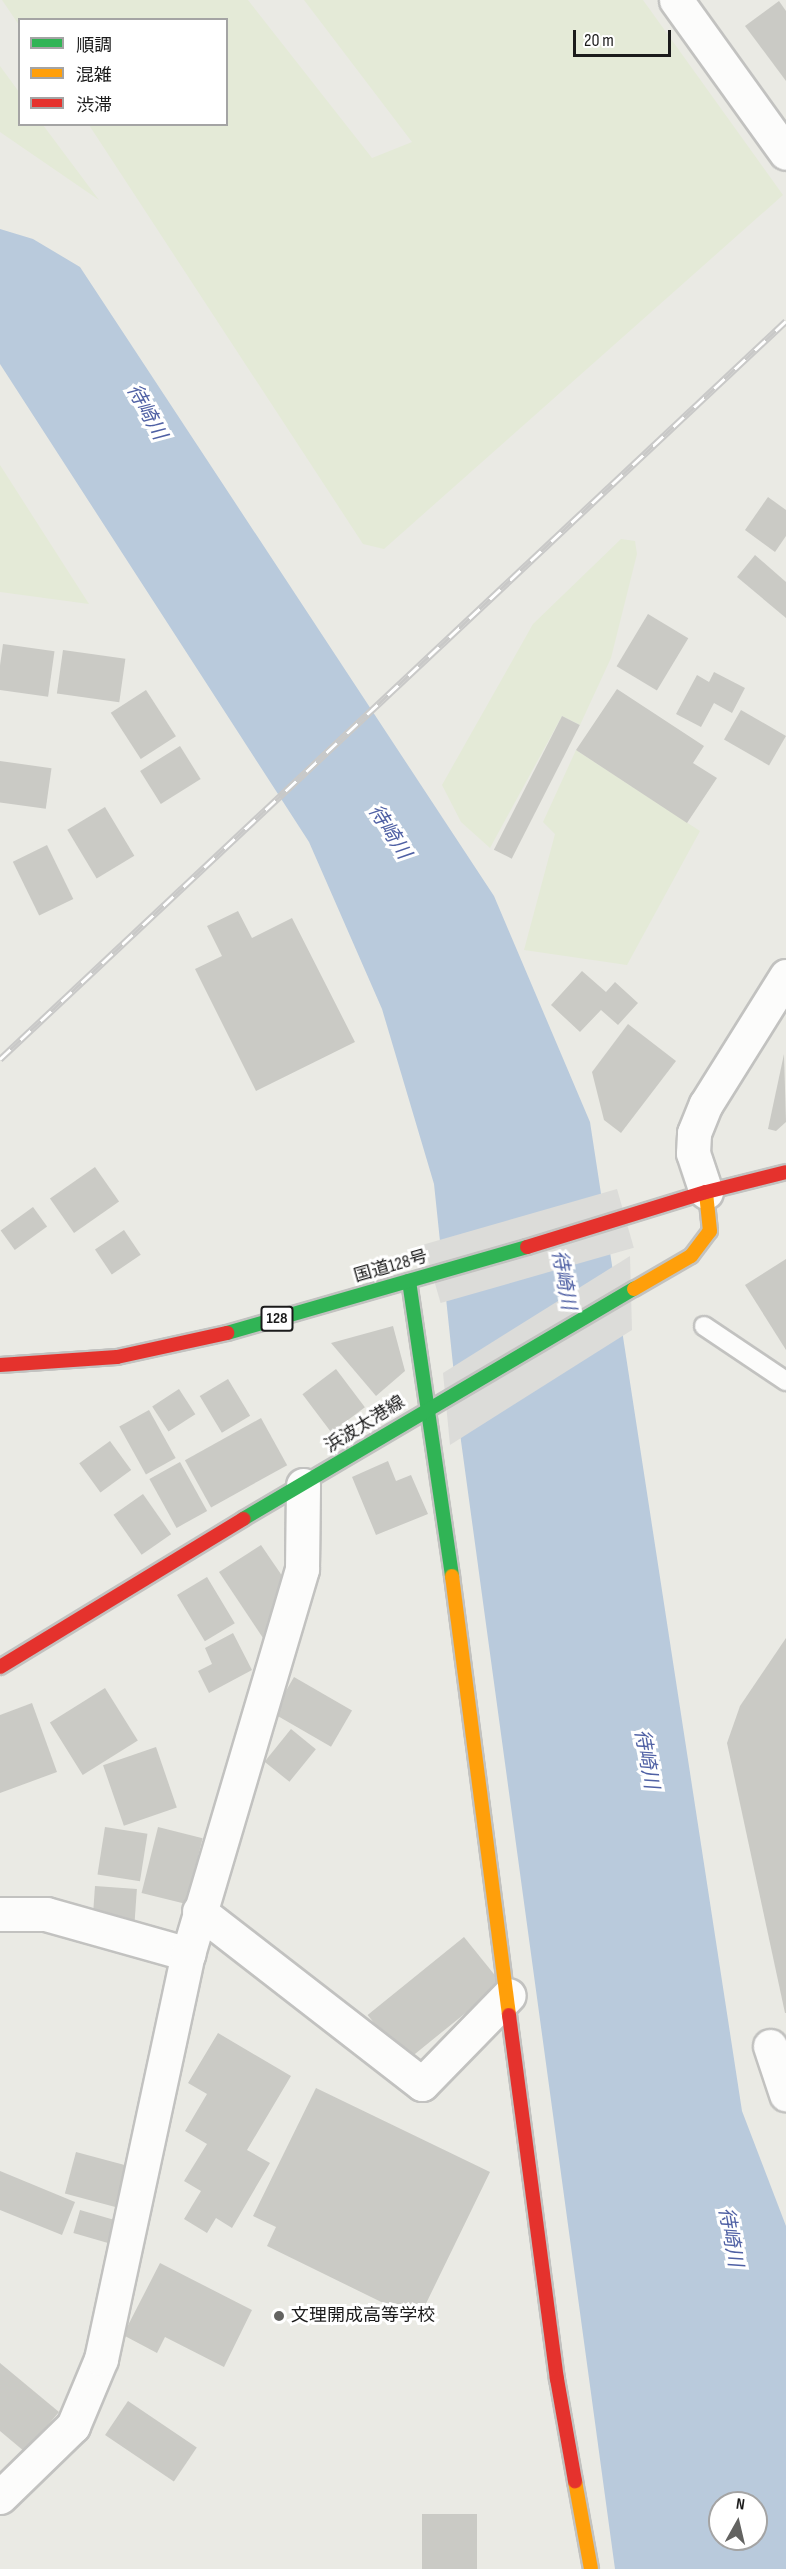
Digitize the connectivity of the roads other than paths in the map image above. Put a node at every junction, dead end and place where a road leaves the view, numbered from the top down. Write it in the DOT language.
graph roads {
  1 [pos="676,0"];
  2 [pos="786,153"];
  3 [pos="786,976"];
  4 [pos="786,1173"];
  5 [pos="706,1192"];
  6 [pos="409,1281"];
  7 [pos="704,1326"];
  8 [pos="0,1365"];
  9 [pos="786,1381"];
  10 [pos="430,1406"];
  11 [pos="303,1485"];
  12 [pos="0,1667"];
  13 [pos="200,1911"];
  14 [pos="0,1914"];
  15 [pos="188,1954"];
  16 [pos="509,1995"];
  17 [pos="770,2046"];
  18 [pos="786,2094"];
  19 [pos="0,2496"];
  20 [pos="591,2569"];
  1 -- 2 [label="street"];
  3 -- 5 [label="street"];
  4 -- 5 [label="main road, 国道128号 / 128"];
  5 -- 6 [label="main road, 国道128号 / 128"];
  5 -- 10 [label="main road, 浜波太港線"];
  6 -- 8 [label="main road, 国道128号 / 128"];
  6 -- 10 [label="main road"];
  7 -- 9 [label="lane"];
  10 -- 11 [label="main road, 浜波太港線"];
  10 -- 16 [label="main road"];
  11 -- 12 [label="main road, 浜波太港線"];
  11 -- 13 [label="street"];
  13 -- 15 [label="street"];
  13 -- 16 [label="street"];
  14 -- 15 [label="street"];
  15 -- 19 [label="street"];
  16 -- 20 [label="main road"];
  17 -- 18 [label="street"];
}
